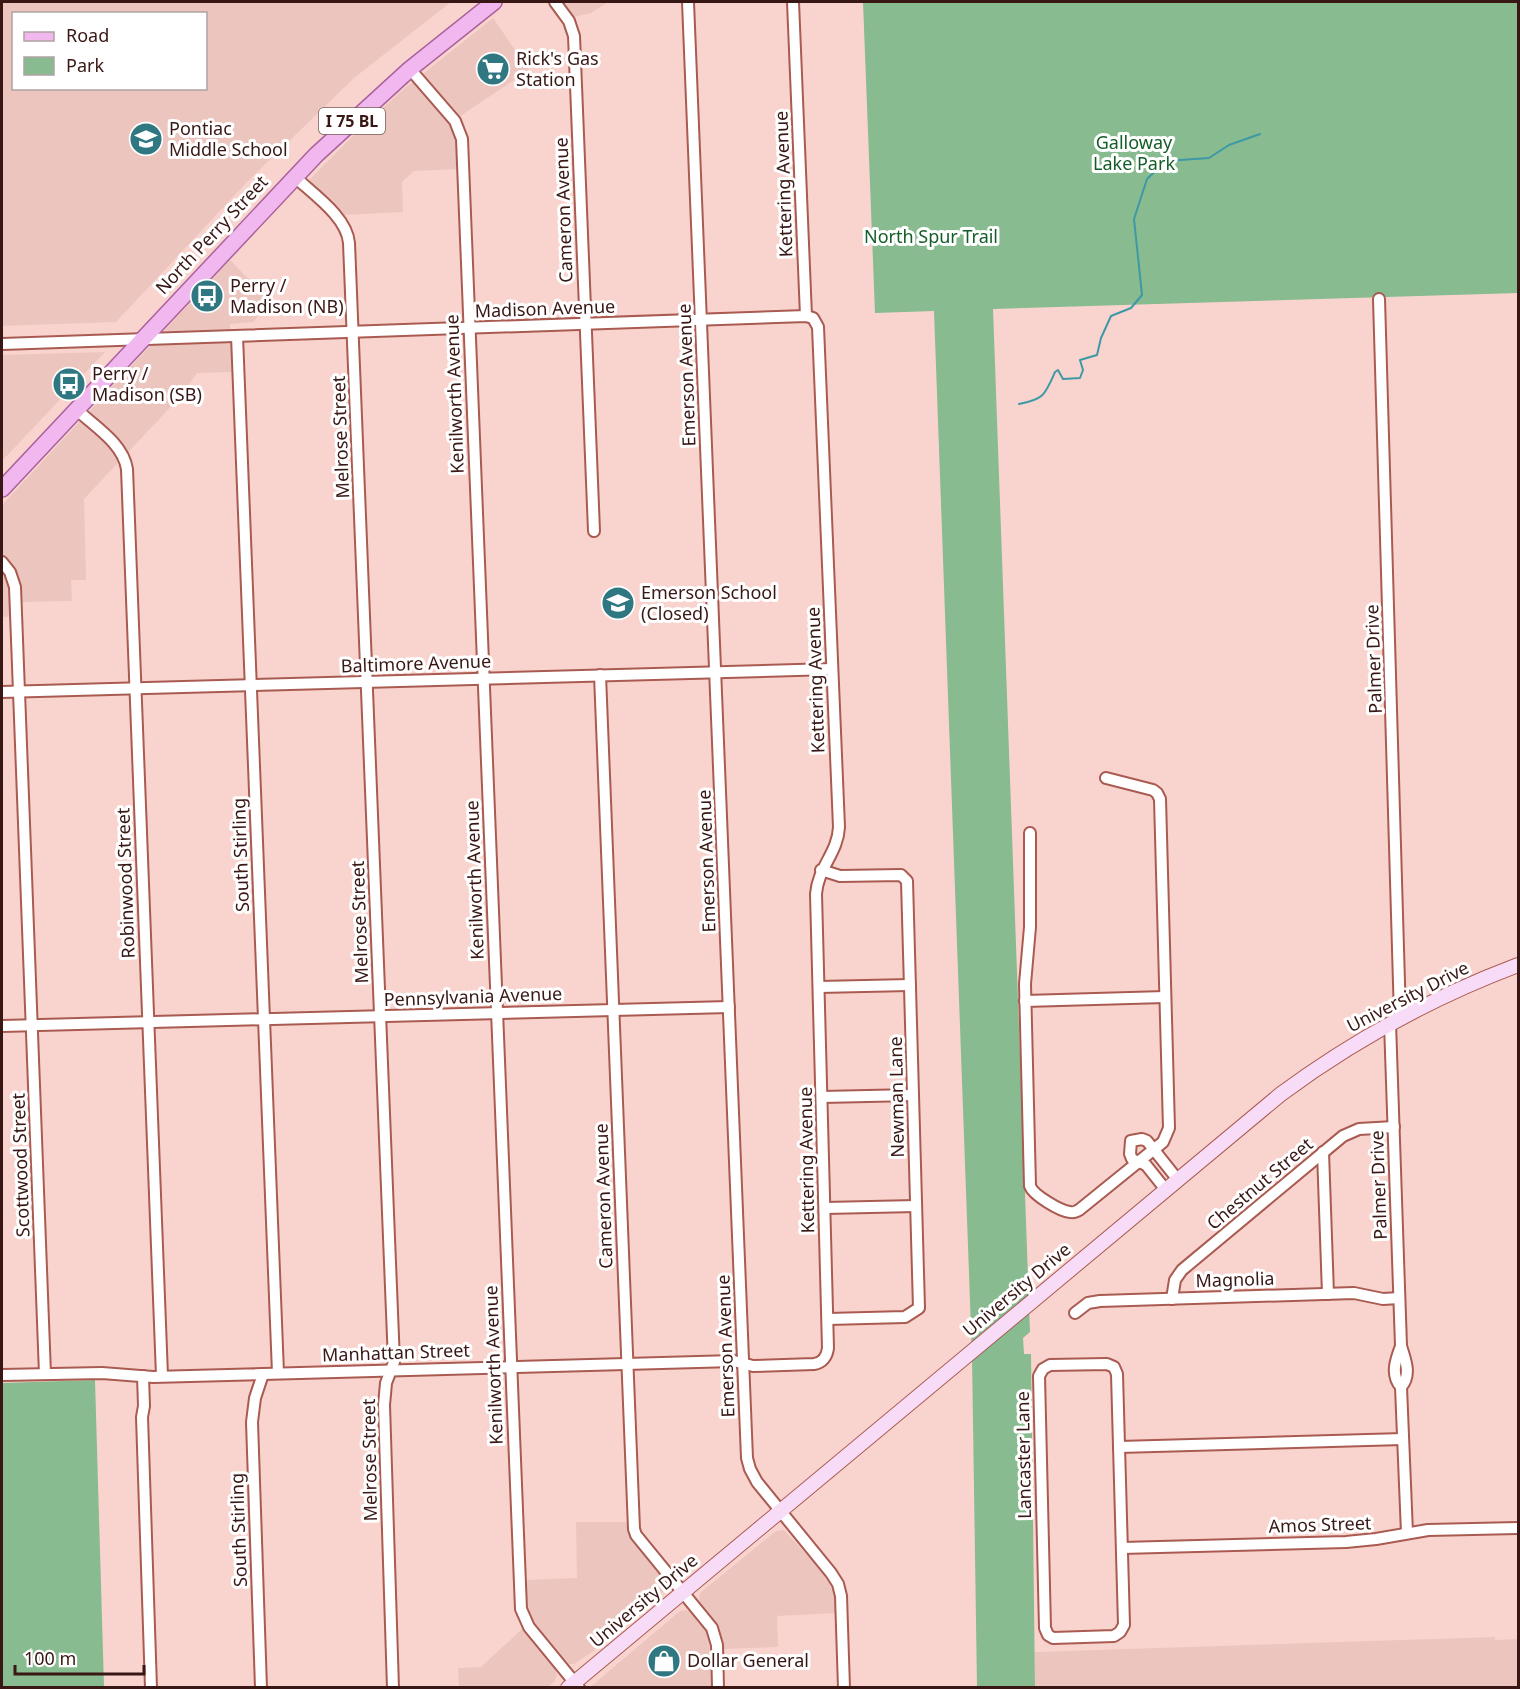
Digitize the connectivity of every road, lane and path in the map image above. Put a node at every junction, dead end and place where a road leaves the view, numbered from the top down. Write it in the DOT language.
graph roads {
  1 [pos="494,2"];
  2 [pos="555,2"];
  3 [pos="688,2"];
  4 [pos="793,2"];
  5 [pos="410,69"];
  6 [pos="295,177"];
  7 [pos="1379,299"];
  8 [pos="806,316"];
  9 [pos="701,320"];
  10 [pos="585,324"];
  11 [pos="469,328"];
  12 [pos="353,332"];
  13 [pos="237,336"];
  14 [pos="142,339"];
  15 [pos="2,344"];
  16 [pos="76,409"];
  17 [pos="2,489"];
  18 [pos="594,531"];
  19 [pos="2,562"];
  20 [pos="832,669"];
  21 [pos="715,672"];
  22 [pos="600,675"];
  23 [pos="483,678"];
  24 [pos="367,682"];
  25 [pos="251,685"];
  26 [pos="135,688"];
  27 [pos="19,691"];
  28 [pos="2,692"];
  29 [pos="1106,778"];
  30 [pos="1030,833"];
  31 [pos="821,870"];
  32 [pos="1518,965"];
  33 [pos="910,984"];
  34 [pos="819,987"];
  35 [pos="1165,997"];
  36 [pos="1025,1001"];
  37 [pos="729,1007"];
  38 [pos="613,1010"];
  39 [pos="496,1013"];
  40 [pos="381,1016"];
  41 [pos="264,1019"];
  42 [pos="1395,1020"];
  43 [pos="148,1022"];
  44 [pos="32,1025"];
  45 [pos="2,1026"];
  46 [pos="913,1095"];
  47 [pos="822,1097"];
  48 [pos="1394,1127"];
  49 [pos="1153,1150"];
  50 [pos="1323,1152"];
  51 [pos="1138,1161"];
  52 [pos="1178,1180"];
  53 [pos="1166,1190"];
  54 [pos="916,1206"];
  55 [pos="825,1208"];
  56 [pos="1328,1294"];
  57 [pos="1399,1298"];
  58 [pos="1172,1299"];
  59 [pos="1075,1313"];
  60 [pos="828,1319"];
  61 [pos="825,1358"];
  62 [pos="627,1364"];
  63 [pos="744,1364"];
  64 [pos="511,1367"];
  65 [pos="391,1370"];
  66 [pos="278,1373"];
  67 [pos="45,1374"];
  68 [pos="263,1374"];
  69 [pos="2,1375"];
  70 [pos="140,1376"];
  71 [pos="162,1376"];
  72 [pos="1403,1439"];
  73 [pos="1119,1447"];
  74 [pos="780,1511"];
  75 [pos="1518,1528"];
  76 [pos="1407,1533"];
  77 [pos="1122,1548"];
  78 [pos="684,1592"];
  79 [pos="574,1686"];
  80 [pos="151,1688"];
  81 [pos="261,1688"];
  82 [pos="393,1688"];
  83 [pos="718,1688"];
  84 [pos="844,1688"];
  1 -- 5 [label="main road, North Perry Street / I 75 BL"];
  2 -- 10 [label="street, Cameron Avenue"];
  3 -- 9 [label="street, Emerson Avenue"];
  4 -- 8 [label="street, Kettering Avenue"];
  5 -- 6 [label="main road, North Perry Street / I 75 BL"];
  5 -- 11 [label="street, Kenilworth Avenue"];
  6 -- 12 [label="street, Melrose Street"];
  6 -- 14 [label="main road, North Perry Street / I 75 BL"];
  7 -- 42 [label="street, Palmer Drive"];
  8 -- 9 [label="street, Madison Avenue"];
  8 -- 20 [label="street, Kettering Avenue"];
  9 -- 10 [label="street, Madison Avenue"];
  9 -- 21 [label="street, Emerson Avenue"];
  10 -- 11 [label="street, Madison Avenue"];
  10 -- 18 [label="street, Cameron Avenue"];
  11 -- 12 [label="street, Madison Avenue"];
  11 -- 23 [label="street, Kenilworth Avenue"];
  12 -- 13 [label="street, Madison Avenue"];
  12 -- 24 [label="street, Melrose Street"];
  13 -- 14 [label="street, Madison Avenue"];
  13 -- 25 [label="street, South Stirling"];
  14 -- 15 [label="street, Madison Avenue"];
  14 -- 16 [label="main road, North Perry Street / I 75 BL"];
  16 -- 17 [label="main road, North Perry Street / I 75 BL"];
  16 -- 26 [label="street, Robinwood Street"];
  19 -- 27 [label="street, Scottwood Street"];
  20 -- 21 [label="street, Baltimore Avenue"];
  20 -- 31 [label="street, Kettering Avenue"];
  21 -- 22 [label="street, Baltimore Avenue"];
  21 -- 37 [label="street, Emerson Avenue"];
  22 -- 23 [label="street, Baltimore Avenue"];
  22 -- 38 [label="street, Cameron Avenue"];
  23 -- 24 [label="street, Baltimore Avenue"];
  23 -- 39 [label="street, Kenilworth Avenue"];
  24 -- 25 [label="street, Baltimore Avenue"];
  24 -- 40 [label="street, Melrose Street"];
  25 -- 26 [label="street, Baltimore Avenue"];
  25 -- 41 [label="street, South Stirling"];
  26 -- 27 [label="street, Baltimore Avenue"];
  26 -- 43 [label="street, Robinwood Street"];
  27 -- 28 [label="street, Baltimore Avenue"];
  27 -- 44 [label="street, Scottwood Street"];
  29 -- 35 [label="street"];
  30 -- 36 [label="street"];
  31 -- 33 [label="street, Newman Lane"];
  31 -- 34 [label="street, Kettering Avenue"];
  32 -- 42 [label="main road, University Drive"];
  33 -- 34 [label="street"];
  33 -- 46 [label="street, Newman Lane"];
  34 -- 47 [label="street, Kettering Avenue"];
  35 -- 36 [label="street"];
  35 -- 49 [label="street"];
  36 -- 51 [label="street"];
  37 -- 38 [label="street, Pennsylvania Avenue"];
  37 -- 63 [label="street, Emerson Avenue"];
  38 -- 39 [label="street, Pennsylvania Avenue"];
  38 -- 62 [label="street, Cameron Avenue"];
  39 -- 40 [label="street, Pennsylvania Avenue"];
  39 -- 64 [label="street, Kenilworth Avenue"];
  40 -- 41 [label="street, Pennsylvania Avenue"];
  40 -- 65 [label="street, Melrose Street"];
  41 -- 43 [label="street, Pennsylvania Avenue"];
  41 -- 66 [label="street, South Stirling"];
  42 -- 48 [label="street, Palmer Drive"];
  42 -- 52 [label="main road, University Drive"];
  43 -- 44 [label="street, Pennsylvania Avenue"];
  43 -- 71 [label="street, Robinwood Street"];
  44 -- 45 [label="street, Pennsylvania Avenue"];
  44 -- 67 [label="street, Scottwood Street"];
  46 -- 47 [label="street"];
  46 -- 54 [label="street, Newman Lane"];
  47 -- 55 [label="street, Kettering Avenue"];
  48 -- 50 [label="street, Chestnut Street"];
  48 -- 57 [label="street, Palmer Drive"];
  49 -- 51 [label="street"];
  49 -- 51 [label="street"];
  49 -- 52 [label="street"];
  50 -- 56 [label="street"];
  50 -- 58 [label="street, Chestnut Street"];
  51 -- 53 [label="street"];
  52 -- 53 [label="main road, University Drive"];
  53 -- 74 [label="main road, University Drive"];
  54 -- 55 [label="street"];
  54 -- 60 [label="street, Newman Lane"];
  55 -- 60 [label="street, Kettering Avenue"];
  56 -- 57 [label="street, Magnolia"];
  56 -- 58 [label="street, Magnolia"];
  57 -- 72 [label="street, Palmer Drive"];
  58 -- 59 [label="street, Magnolia"];
  60 -- 61 [label="street, Kettering Avenue"];
  61 -- 63 [label="street, Manhattan Street"];
  62 -- 63 [label="street, Manhattan Street"];
  62 -- 64 [label="street, Manhattan Street"];
  62 -- 78 [label="street, Cameron Avenue"];
  63 -- 74 [label="street, Emerson Avenue"];
  64 -- 65 [label="street, Manhattan Street"];
  64 -- 79 [label="street, Kenilworth Avenue"];
  65 -- 66 [label="street, Manhattan Street"];
  65 -- 82 [label="street, Melrose Street"];
  66 -- 68 [label="street, Manhattan Street"];
  67 -- 69 [label="street, Manhattan Street"];
  67 -- 70 [label="street, Manhattan Street"];
  68 -- 71 [label="street, Manhattan Street"];
  68 -- 81 [label="street, South Stirling"];
  70 -- 71 [label="street, Manhattan Street"];
  70 -- 80 [label="street"];
  72 -- 73 [label="street"];
  72 -- 76 [label="street, Palmer Drive"];
  73 -- 77 [label="street, Lancaster Lane"];
  73 -- 77 [label="street, Lancaster Lane"];
  74 -- 78 [label="main road, University Drive"];
  74 -- 84 [label="street, Emerson Avenue"];
  75 -- 76 [label="street, Amos Street"];
  76 -- 77 [label="street, Amos Street"];
  78 -- 79 [label="main road, University Drive"];
  78 -- 83 [label="street, Cameron Avenue"];
}
